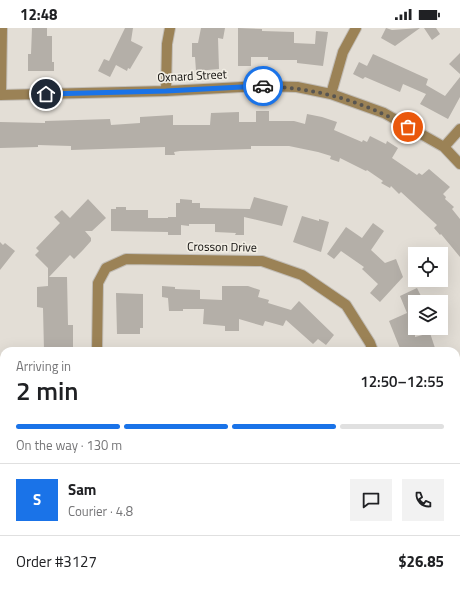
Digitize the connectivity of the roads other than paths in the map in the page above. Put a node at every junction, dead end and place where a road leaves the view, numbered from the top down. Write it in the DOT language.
graph roads {
  1 [pos="2,28"];
  2 [pos="170,28"];
  3 [pos="356,28"];
  4 [pos="166,91"];
  5 [pos="330,94"];
  6 [pos="1,95"];
  7 [pos="460,129"];
  8 [pos="444,147"];
  9 [pos="460,164"];
  10 [pos="97,347"];
  11 [pos="371,347"];
  1 -- 6 [label="street"];
  2 -- 4 [label="street"];
  3 -- 5 [label="street"];
  4 -- 5 [label="street, Oxnard Street"];
  4 -- 6 [label="street, Oxnard Street"];
  5 -- 8 [label="street, Oxnard Street"];
  7 -- 8 [label="street"];
  8 -- 9 [label="street, Oxnard Street"];
  10 -- 11 [label="street, Crosson Drive"];
}
